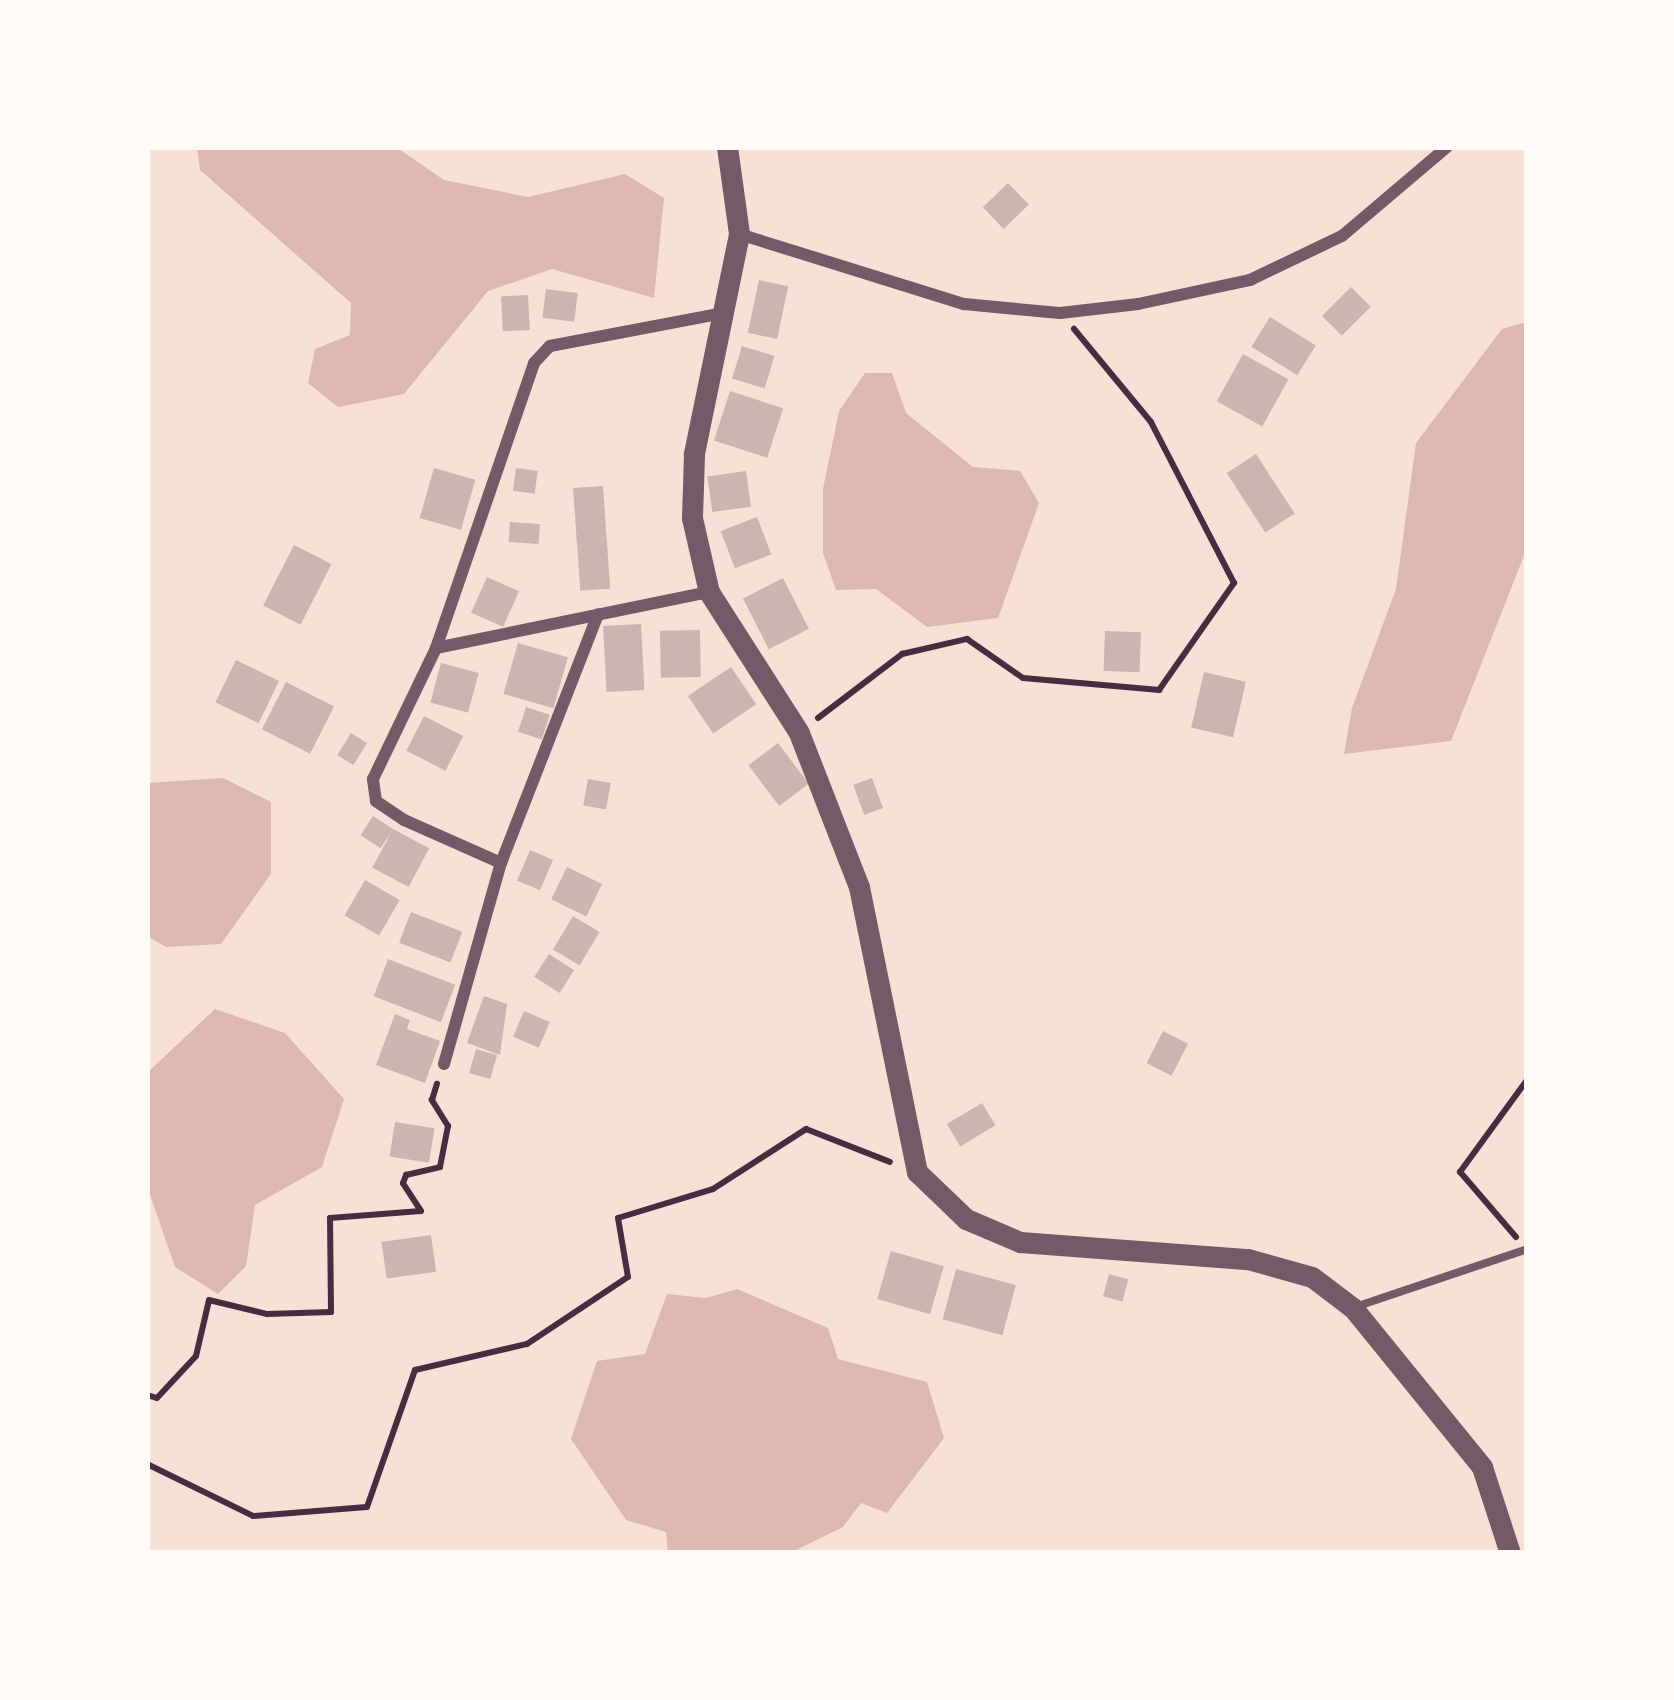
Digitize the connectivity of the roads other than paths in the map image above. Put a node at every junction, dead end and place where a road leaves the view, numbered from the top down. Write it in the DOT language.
graph roads {
  1 [pos="727,147"];
  2 [pos="1448,147"];
  3 [pos="740,234"];
  4 [pos="723,313"];
  5 [pos="709,592"];
  6 [pos="598,614"];
  7 [pos="436,648"];
  8 [pos="501,863"];
  9 [pos="445,1064"];
  10 [pos="1527,1250"];
  11 [pos="1353,1308"];
  12 [pos="1510,1553"];
  1 -- 3 [label="street"];
  2 -- 3 [label="street"];
  3 -- 4 [label="street"];
  4 -- 5 [label="street"];
  4 -- 7 [label="street"];
  5 -- 6 [label="street"];
  5 -- 11 [label="street"];
  6 -- 7 [label="street"];
  6 -- 8 [label="street"];
  7 -- 8 [label="street"];
  8 -- 9 [label="street"];
  10 -- 11 [label="lane"];
  11 -- 12 [label="street"];
}
